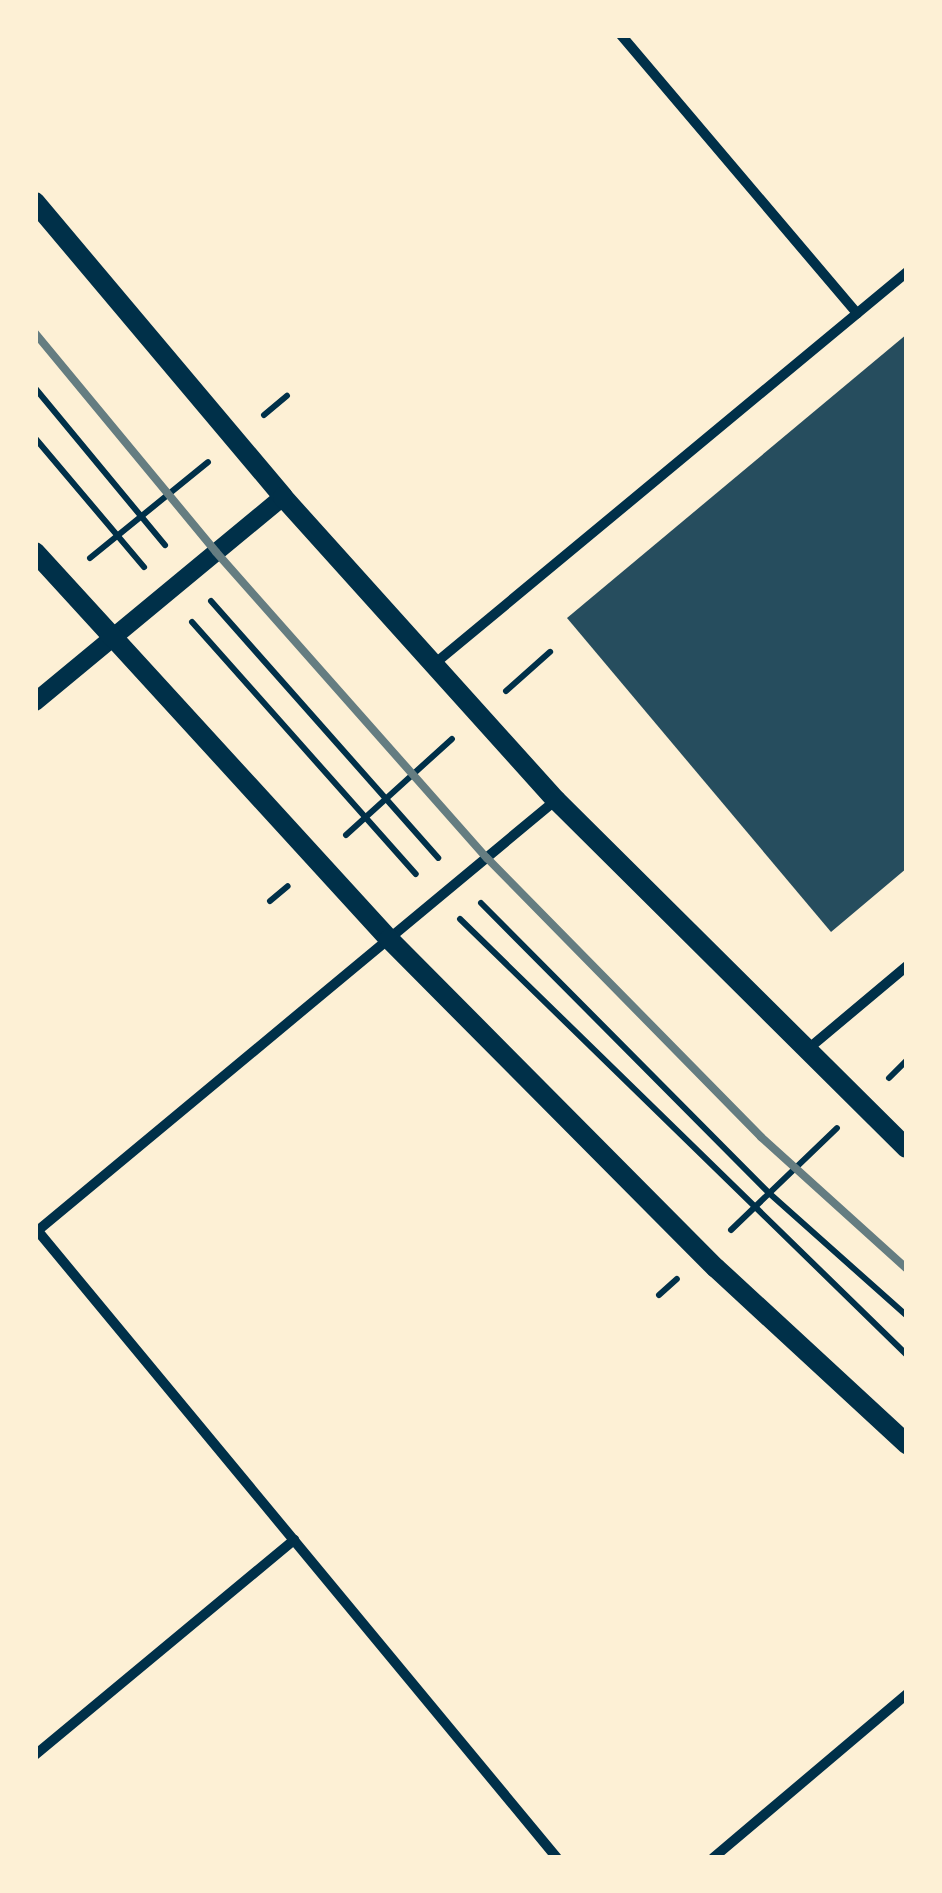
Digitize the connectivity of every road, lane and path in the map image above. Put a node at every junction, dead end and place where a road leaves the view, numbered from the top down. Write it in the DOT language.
graph roads {
  1 [pos="621,35"];
  2 [pos="35,202"];
  3 [pos="907,272"];
  4 [pos="858,313"];
  5 [pos="35,388"];
  6 [pos="287,396"];
  7 [pos="235,440"];
  8 [pos="282,496"];
  9 [pos="142,517"];
  10 [pos="167,546"];
  11 [pos="35,552"];
  12 [pos="61,582"];
  13 [pos="224,616"];
  14 [pos="109,640"];
  15 [pos="550,652"];
  16 [pos="432,666"];
  17 [pos="35,702"];
  18 [pos="479,716"];
  19 [pos="385,800"];
  20 [pos="556,800"];
  21 [pos="437,857"];
  22 [pos="316,862"];
  23 [pos="270,901"];
  24 [pos="490,913"];
  25 [pos="389,939"];
  26 [pos="907,966"];
  27 [pos="805,1051"];
  28 [pos="907,1060"];
  29 [pos="860,1106"];
  30 [pos="907,1148"];
  31 [pos="769,1193"];
  32 [pos="36,1232"];
  33 [pos="704,1255"];
  34 [pos="660,1295"];
  35 [pos="907,1316"];
  36 [pos="907,1444"];
  37 [pos="294,1540"];
  38 [pos="907,1694"];
  39 [pos="35,1755"];
  40 [pos="557,1858"];
  41 [pos="712,1858"];
  1 -- 4 [label="street"];
  2 -- 7 [label="main road"];
  3 -- 4 [label="street"];
  4 -- 16 [label="street"];
  5 -- 9 [label="path"];
  6 -- 7 [label="path"];
  7 -- 8 [label="main road"];
  7 -- 9 [label="path"];
  8 -- 14 [label="street"];
  8 -- 16 [label="main road"];
  9 -- 10 [label="path"];
  9 -- 12 [label="path"];
  11 -- 12 [label="main road"];
  12 -- 14 [label="main road"];
  13 -- 19 [label="path"];
  14 -- 17 [label="street"];
  14 -- 22 [label="main road"];
  15 -- 18 [label="path"];
  16 -- 18 [label="main road"];
  18 -- 19 [label="path"];
  18 -- 20 [label="main road"];
  19 -- 21 [label="path"];
  19 -- 22 [label="path"];
  20 -- 25 [label="street"];
  20 -- 27 [label="main road"];
  22 -- 23 [label="path"];
  22 -- 25 [label="main road"];
  24 -- 31 [label="path"];
  25 -- 32 [label="street"];
  25 -- 33 [label="main road"];
  26 -- 27 [label="street"];
  27 -- 29 [label="main road"];
  28 -- 29 [label="path"];
  29 -- 30 [label="main road"];
  29 -- 31 [label="path"];
  31 -- 33 [label="path"];
  31 -- 35 [label="path"];
  32 -- 37 [label="street"];
  33 -- 34 [label="path"];
  33 -- 36 [label="main road"];
  37 -- 39 [label="street"];
  37 -- 40 [label="street"];
  38 -- 41 [label="street"];
}
